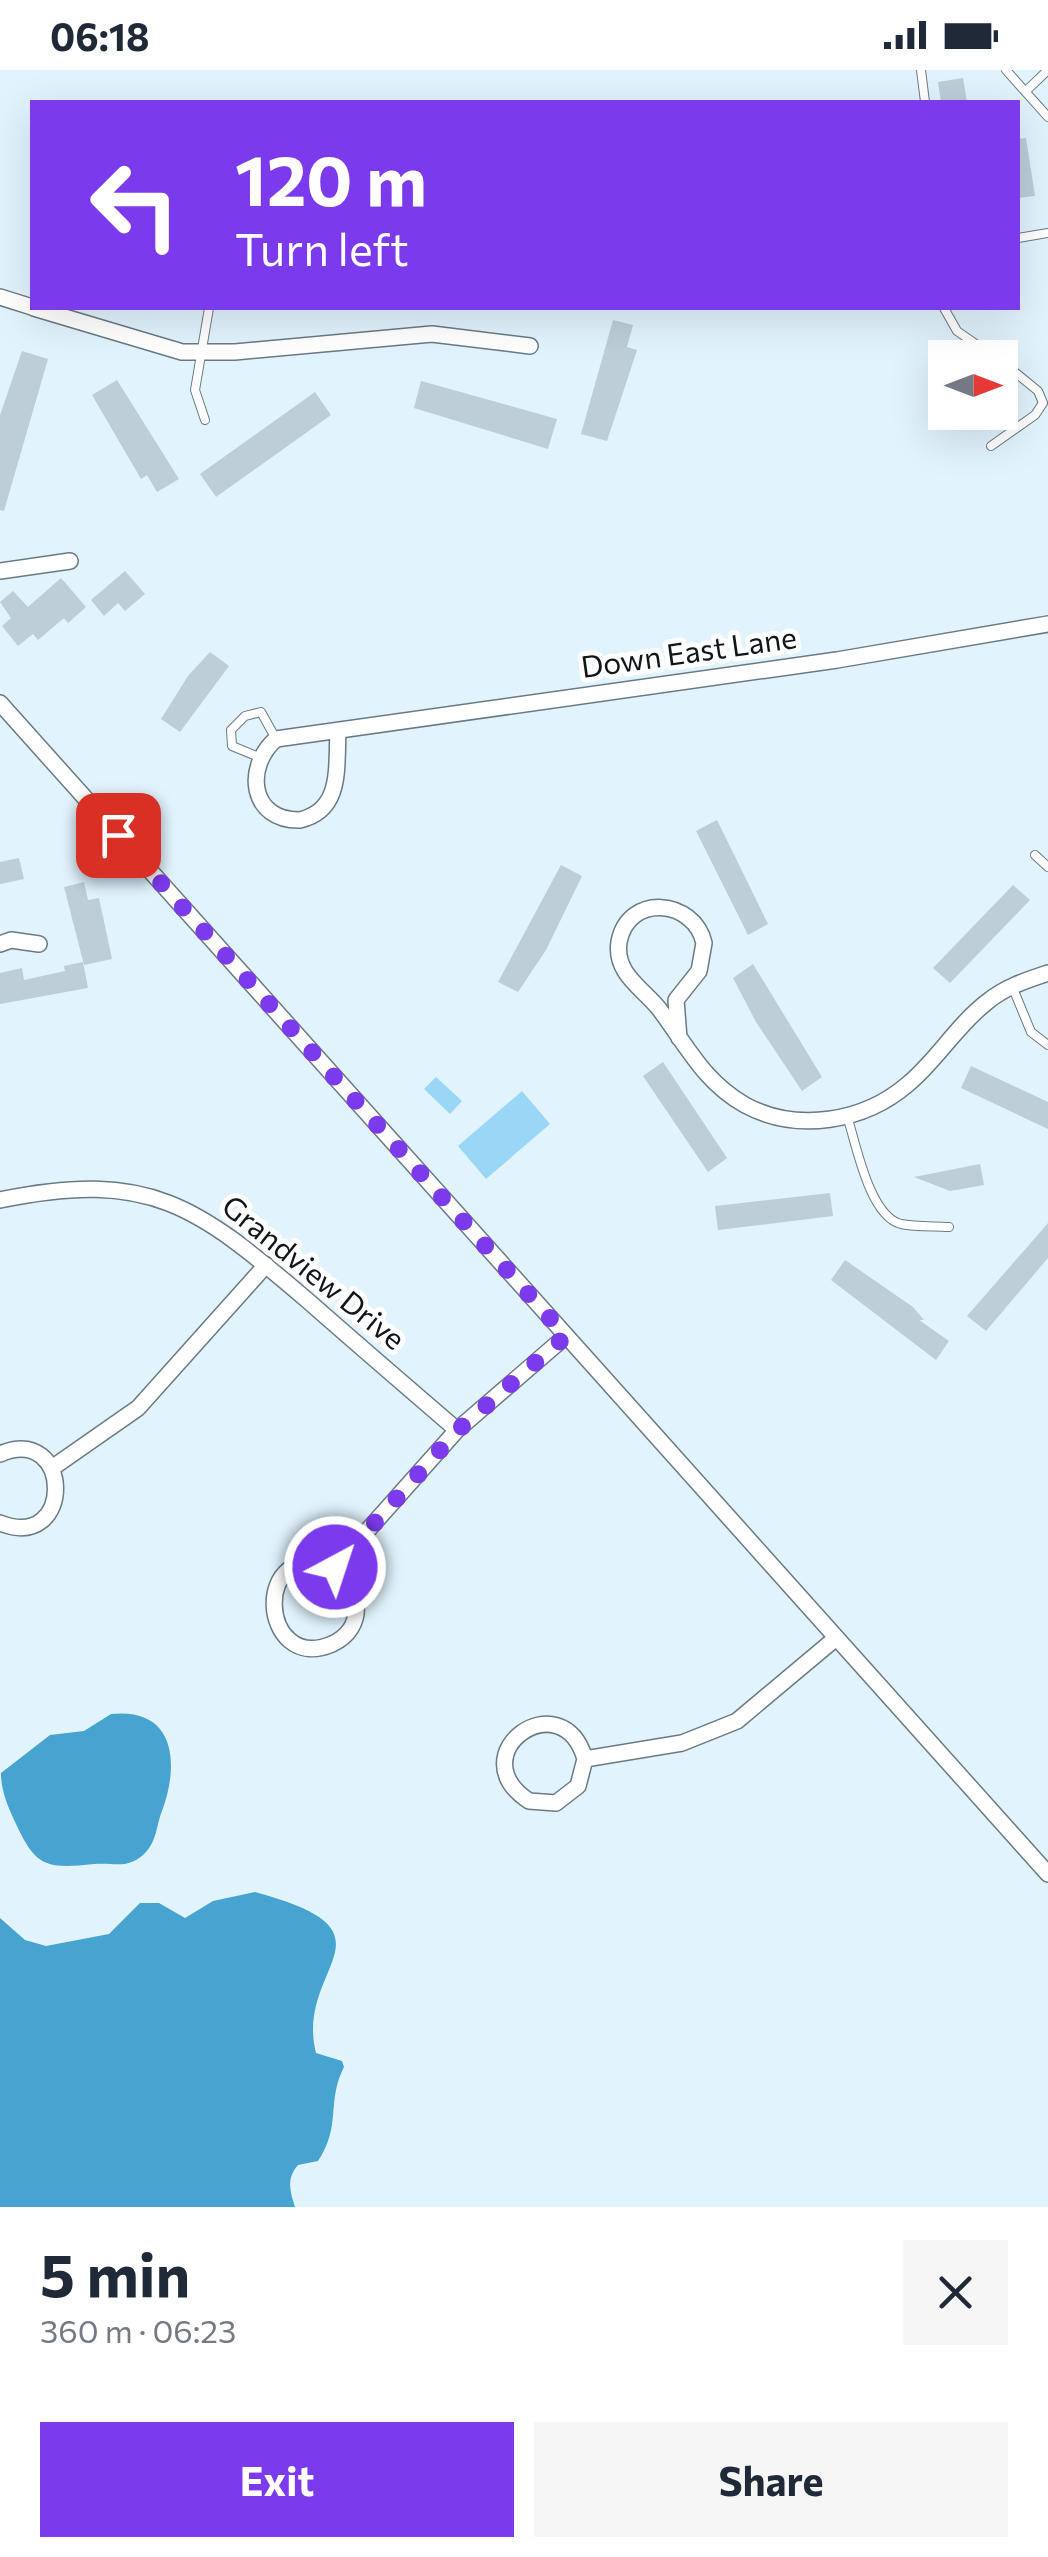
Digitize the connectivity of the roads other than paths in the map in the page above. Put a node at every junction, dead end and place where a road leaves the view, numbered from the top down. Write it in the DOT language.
graph roads {
  1 [pos="921,70"];
  2 [pos="1006,70"];
  3 [pos="1048,70"];
  4 [pos="1027,90"];
  5 [pos="924,100"];
  6 [pos="1048,117"];
  7 [pos="1048,233"];
  8 [pos="1020,238"];
  9 [pos="0,297"];
  10 [pos="30,306"];
  11 [pos="42,310"];
  12 [pos="209,310"];
  13 [pos="945,310"];
  14 [pos="970,340"];
  15 [pos="530,346"];
  16 [pos="199,352"];
  17 [pos="1018,375"];
  18 [pos="205,420"];
  19 [pos="1018,426"];
  20 [pos="1013,430"];
  21 [pos="991,446"];
  22 [pos="70,560"];
  23 [pos="0,571"];
  24 [pos="1048,624"];
  25 [pos="0,703"];
  26 [pos="338,733"];
  27 [pos="276,738"];
  28 [pos="259,757"];
  29 [pos="1035,855"];
  30 [pos="1048,867"];
  31 [pos="4,940"];
  32 [pos="38,944"];
  33 [pos="1048,972"];
  34 [pos="1012,986"];
  35 [pos="680,1038"];
  36 [pos="1048,1045"];
  37 [pos="847,1116"];
  38 [pos="0,1200"];
  39 [pos="948,1227"];
  40 [pos="266,1265"];
  41 [pos="566,1336"];
  42 [pos="458,1430"];
  43 [pos="0,1454"];
  44 [pos="52,1468"];
  45 [pos="0,1522"];
  46 [pos="335,1567"];
  47 [pos="836,1638"];
  48 [pos="584,1760"];
  49 [pos="1048,1874"];
  1 -- 5 [label="lane"];
  2 -- 4 [label="lane"];
  3 -- 4 [label="lane"];
  4 -- 6 [label="lane"];
  7 -- 8 [label="lane"];
  9 -- 10 [label="street"];
  11 -- 16 [label="street"];
  12 -- 16 [label="lane"];
  13 -- 14 [label="lane"];
  15 -- 16 [label="street"];
  16 -- 18 [label="lane"];
  17 -- 19 [label="lane"];
  20 -- 21 [label="lane"];
  22 -- 23 [label="street"];
  24 -- 26 [label="street, Down East Lane"];
  25 -- 41 [label="street"];
  26 -- 27 [label="street, Down East Lane"];
  26 -- 28 [label="street"];
  27 -- 28 [label="street"];
  27 -- 28 [label="lane"];
  29 -- 30 [label="lane"];
  31 -- 32 [label="street"];
  33 -- 34 [label="street"];
  34 -- 36 [label="lane"];
  34 -- 37 [label="street"];
  35 -- 35 [label="street"];
  35 -- 37 [label="street"];
  37 -- 39 [label="lane"];
  38 -- 40 [label="street, Grandview Drive"];
  40 -- 42 [label="street, Grandview Drive"];
  40 -- 44 [label="street"];
  41 -- 42 [label="street"];
  41 -- 47 [label="street"];
  42 -- 46 [label="street"];
  43 -- 44 [label="street"];
  44 -- 45 [label="street"];
  46 -- 46 [label="street"];
  47 -- 48 [label="street"];
  47 -- 49 [label="street"];
  48 -- 48 [label="street"];
}
